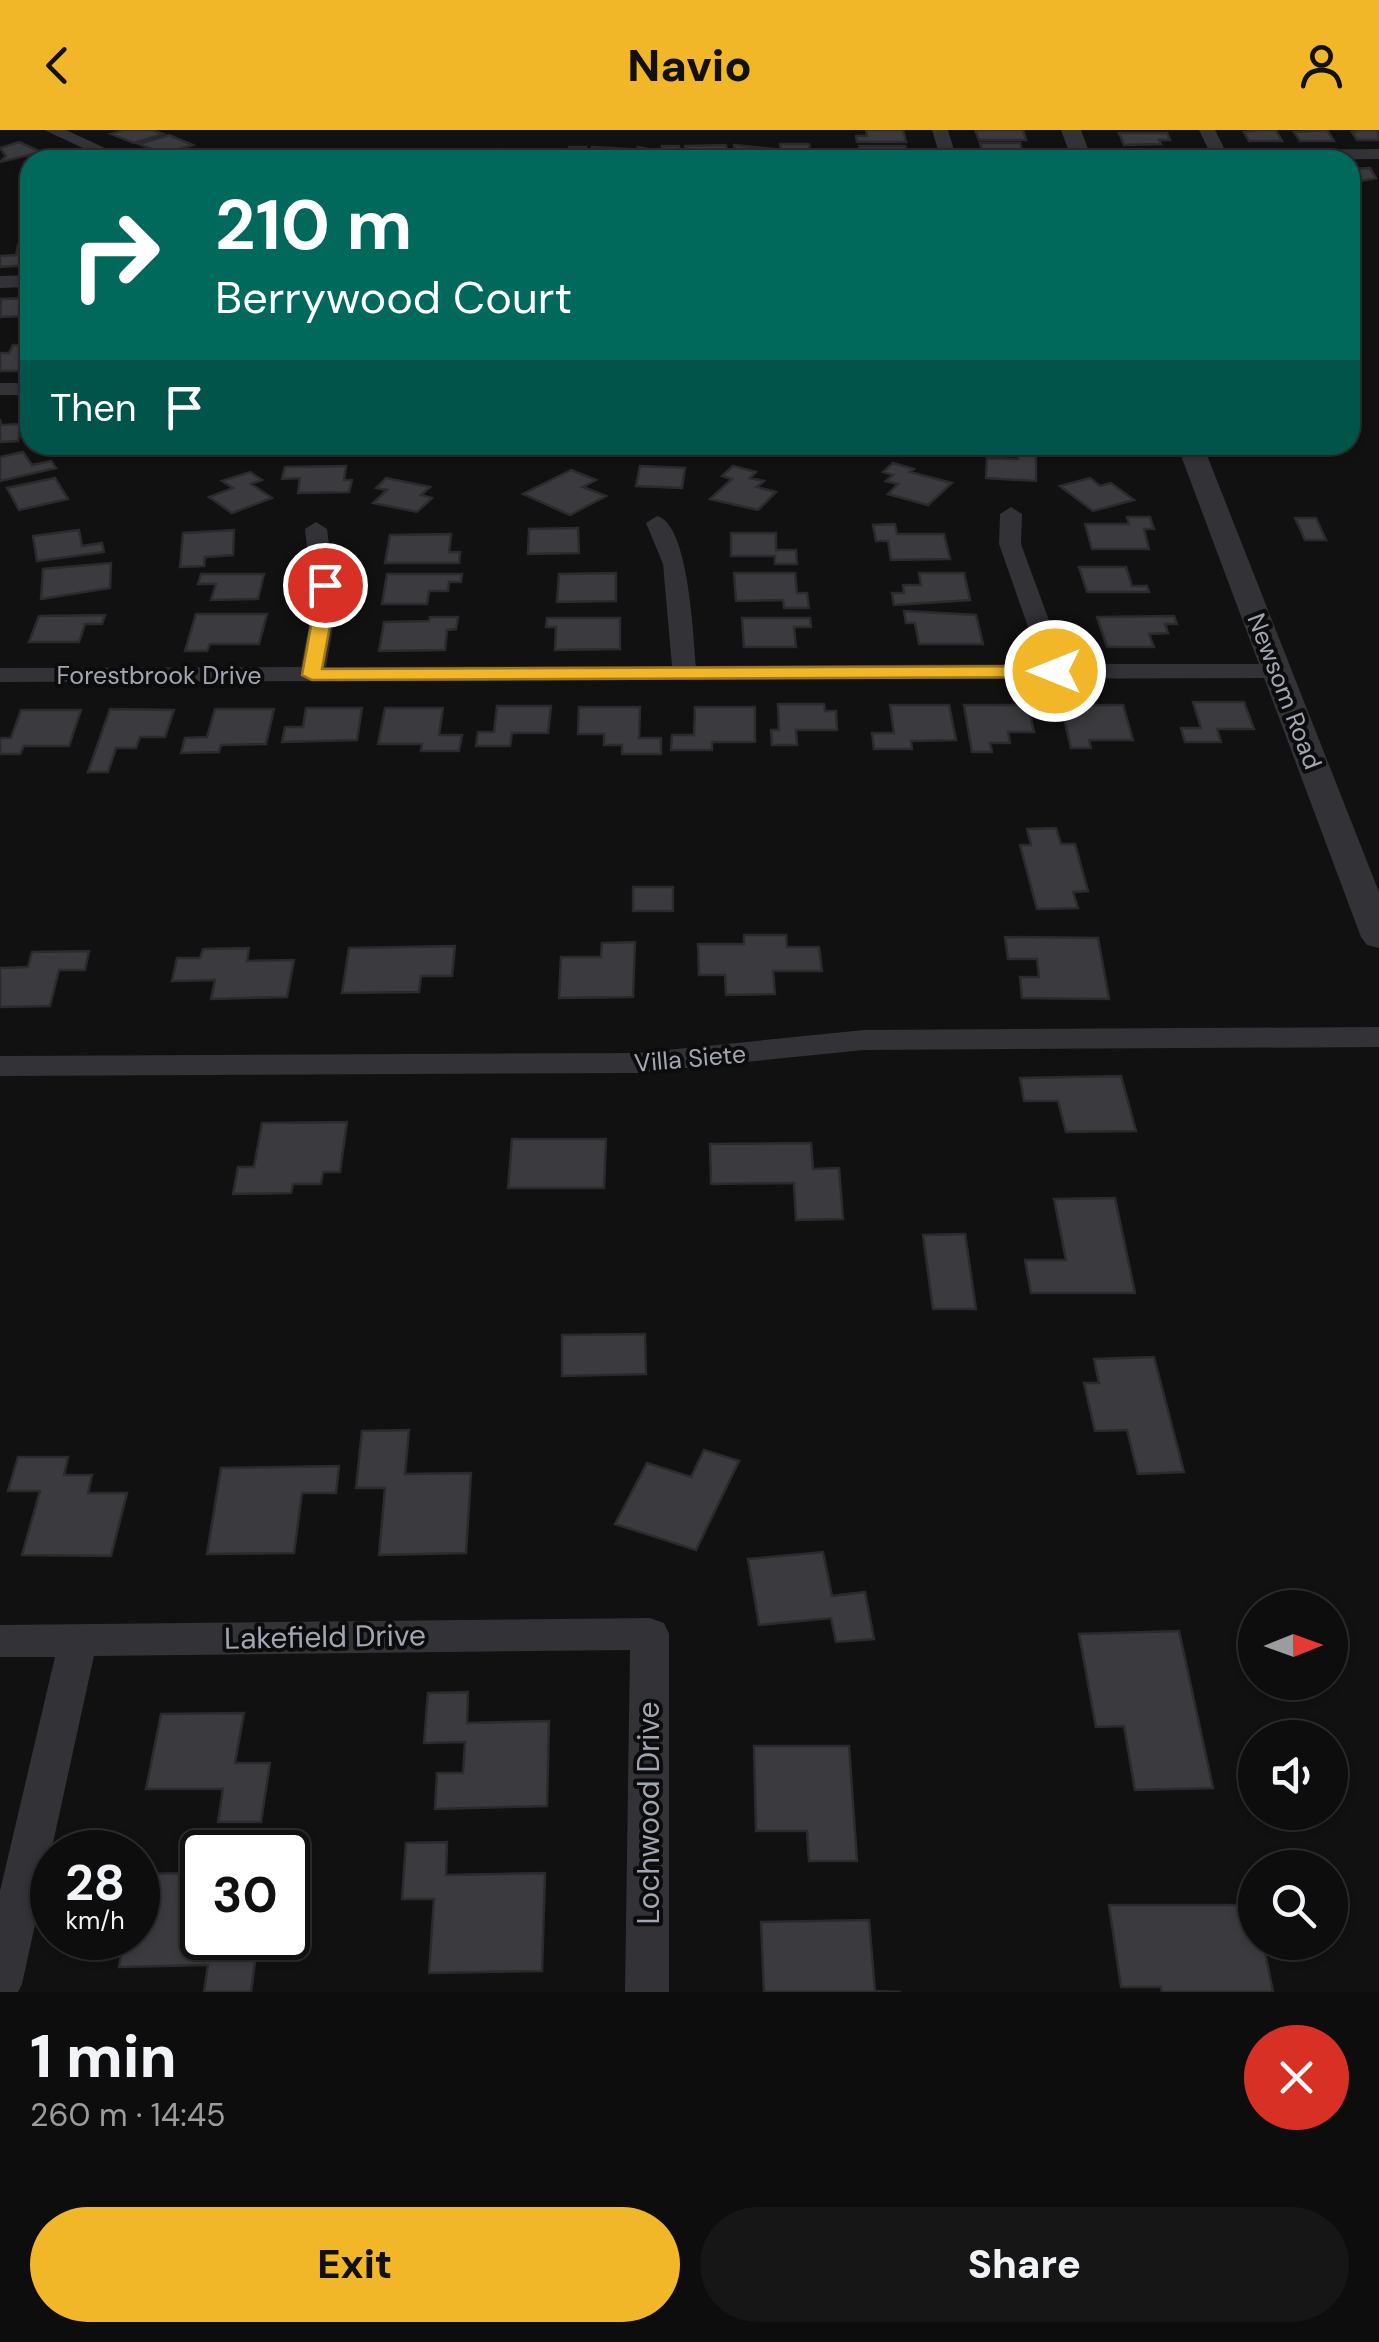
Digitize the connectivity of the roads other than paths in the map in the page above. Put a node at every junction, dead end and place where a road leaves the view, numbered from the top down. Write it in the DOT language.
graph roads {
  1 [pos="52,130"];
  2 [pos="99,150"];
  3 [pos="1194,455"];
  4 [pos="1011,514"];
  5 [pos="657,523"];
  6 [pos="316,529"];
  7 [pos="1055,671"];
  8 [pos="1278,671"];
  9 [pos="685,672"];
  10 [pos="0,675"];
  11 [pos="312,675"];
  12 [pos="1379,937"];
  13 [pos="1379,1037"];
  14 [pos="0,1066"];
  15 [pos="650,1634"];
  16 [pos="78,1640"];
  17 [pos="0,1641"];
  18 [pos="0,1984"];
  19 [pos="647,1992"];
  1 -- 2 [label="street"];
  3 -- 8 [label="street, Newsom Road"];
  4 -- 7 [label="street"];
  5 -- 9 [label="street"];
  6 -- 11 [label="street"];
  7 -- 8 [label="street, Forestbrook Drive"];
  7 -- 9 [label="street, Forestbrook Drive"];
  8 -- 12 [label="street, Newsom Road"];
  9 -- 11 [label="street, Forestbrook Drive"];
  10 -- 11 [label="street, Forestbrook Drive"];
  13 -- 14 [label="street, Villa Siete"];
  15 -- 16 [label="street, Lakefield Drive"];
  15 -- 19 [label="street, Lochwood Drive"];
  16 -- 17 [label="street, Lakefield Drive"];
  16 -- 18 [label="street"];
}
